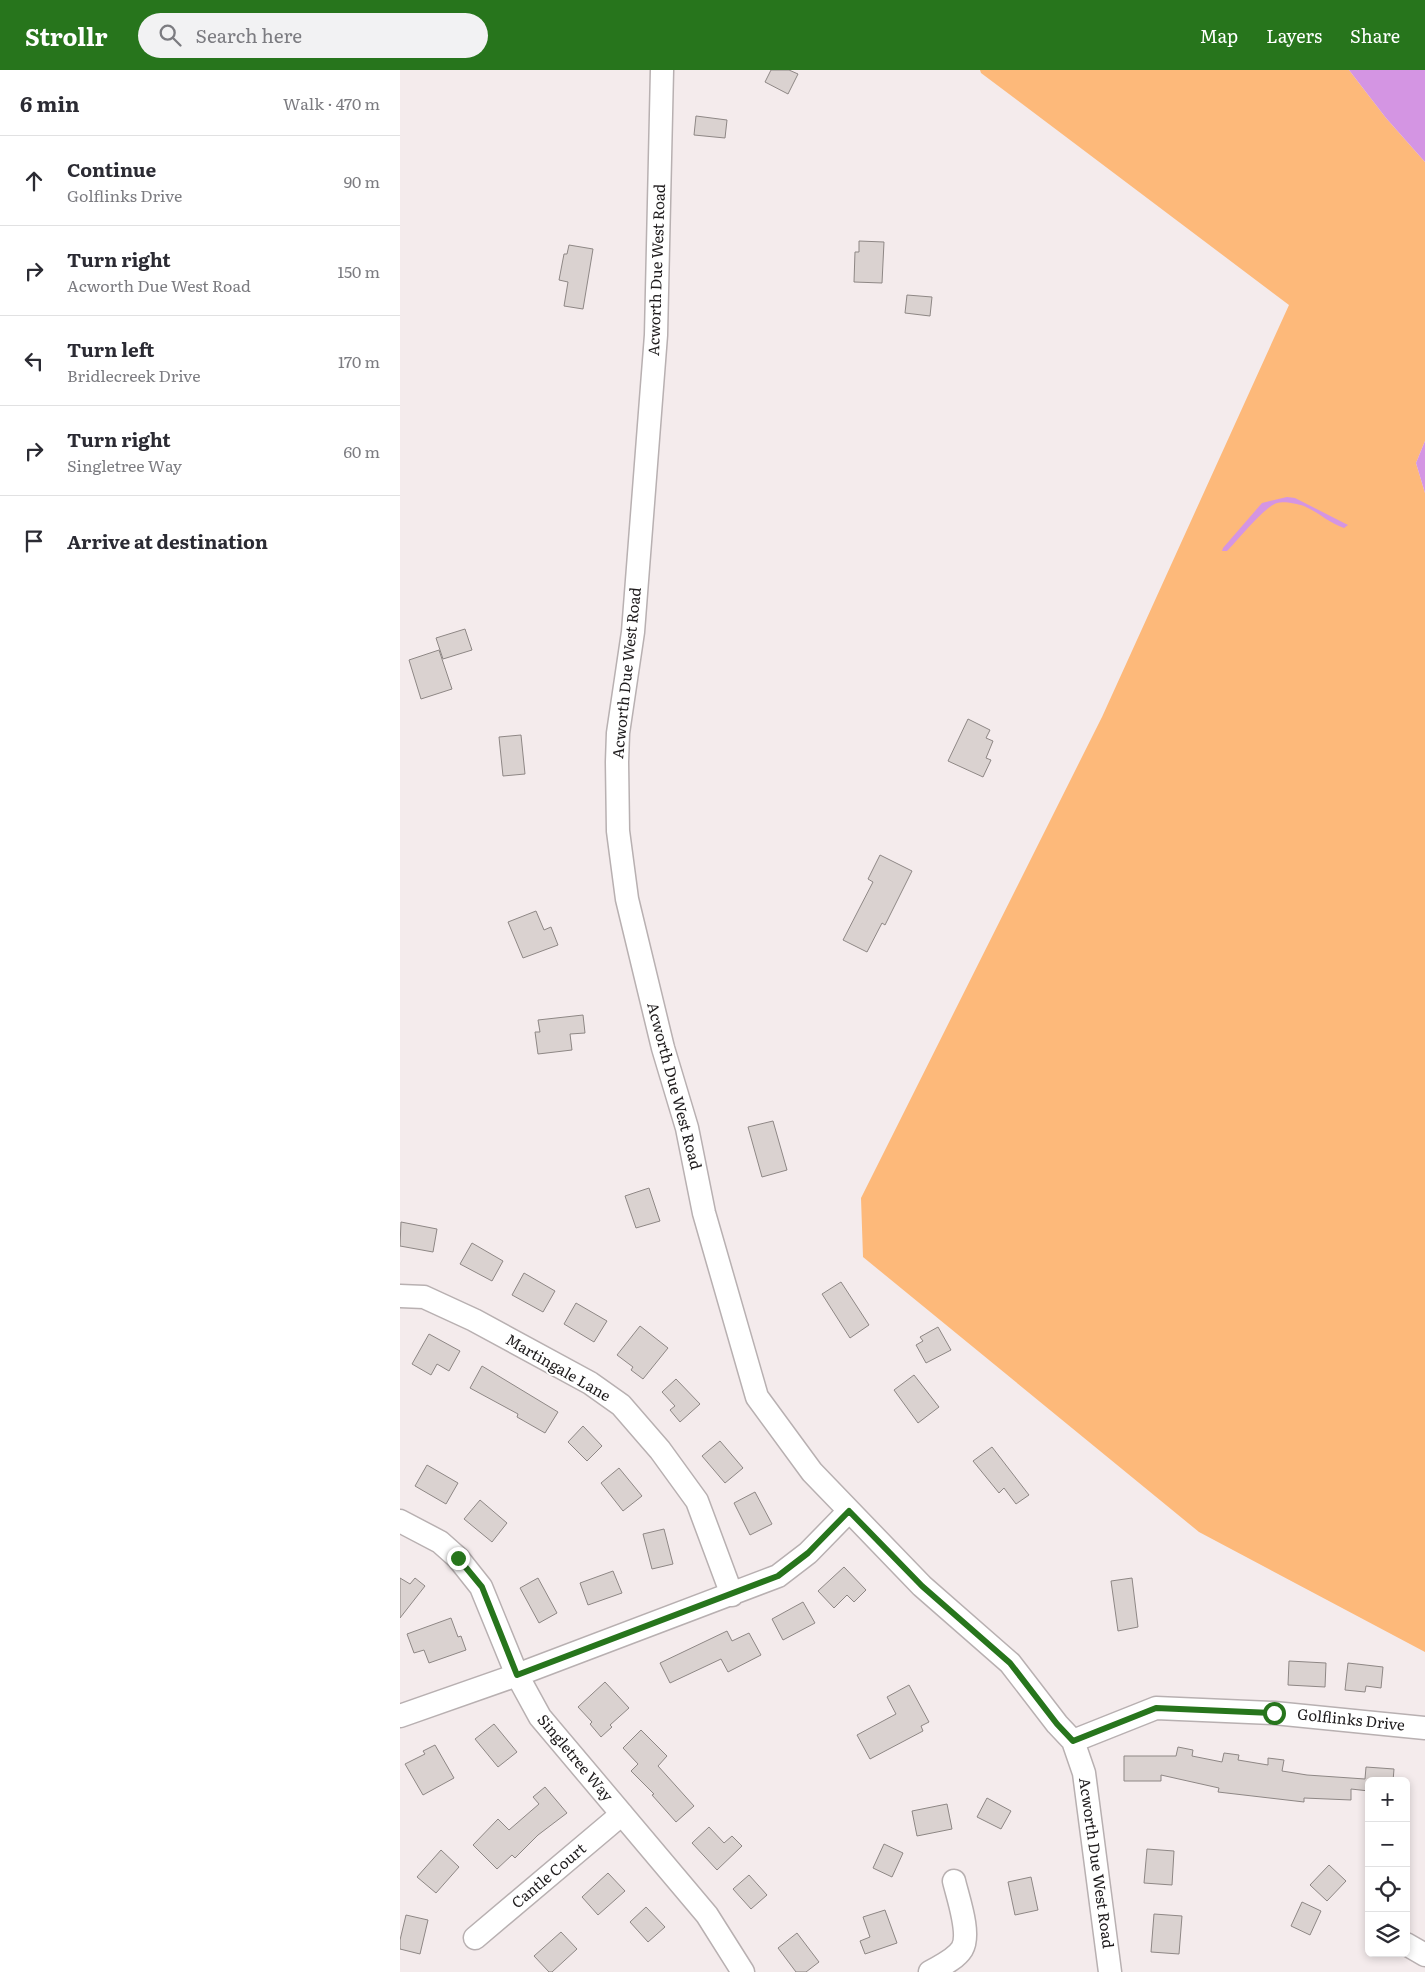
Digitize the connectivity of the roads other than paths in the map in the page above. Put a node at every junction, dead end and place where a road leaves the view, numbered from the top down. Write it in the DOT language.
graph roads {
  1 [pos="662,70"];
  2 [pos="400,1296"];
  3 [pos="849,1511"];
  4 [pos="400,1521"];
  5 [pos="732,1595"];
  6 [pos="517,1675"];
  7 [pos="400,1716"];
  8 [pos="1425,1728"];
  9 [pos="1073,1741"];
  10 [pos="622,1814"];
  11 [pos="954,1881"];
  12 [pos="475,1938"];
  13 [pos="1410,1946"];
  14 [pos="1425,1955"];
  15 [pos="743,1972"];
  16 [pos="930,1972"];
  17 [pos="1110,1972"];
  1 -- 3 [label="street, Acworth Due West Road"];
  2 -- 5 [label="street, Martingale Lane"];
  3 -- 5 [label="street"];
  3 -- 9 [label="street, Acworth Due West Road"];
  4 -- 6 [label="street, Singletree Way"];
  5 -- 6 [label="street"];
  6 -- 7 [label="street"];
  6 -- 10 [label="street, Singletree Way"];
  8 -- 9 [label="street, Golflinks Drive"];
  9 -- 17 [label="street, Acworth Due West Road"];
  10 -- 12 [label="street, Cantle Court"];
  10 -- 15 [label="street, Singletree Way"];
  11 -- 16 [label="street"];
  13 -- 14 [label="street"];
}
